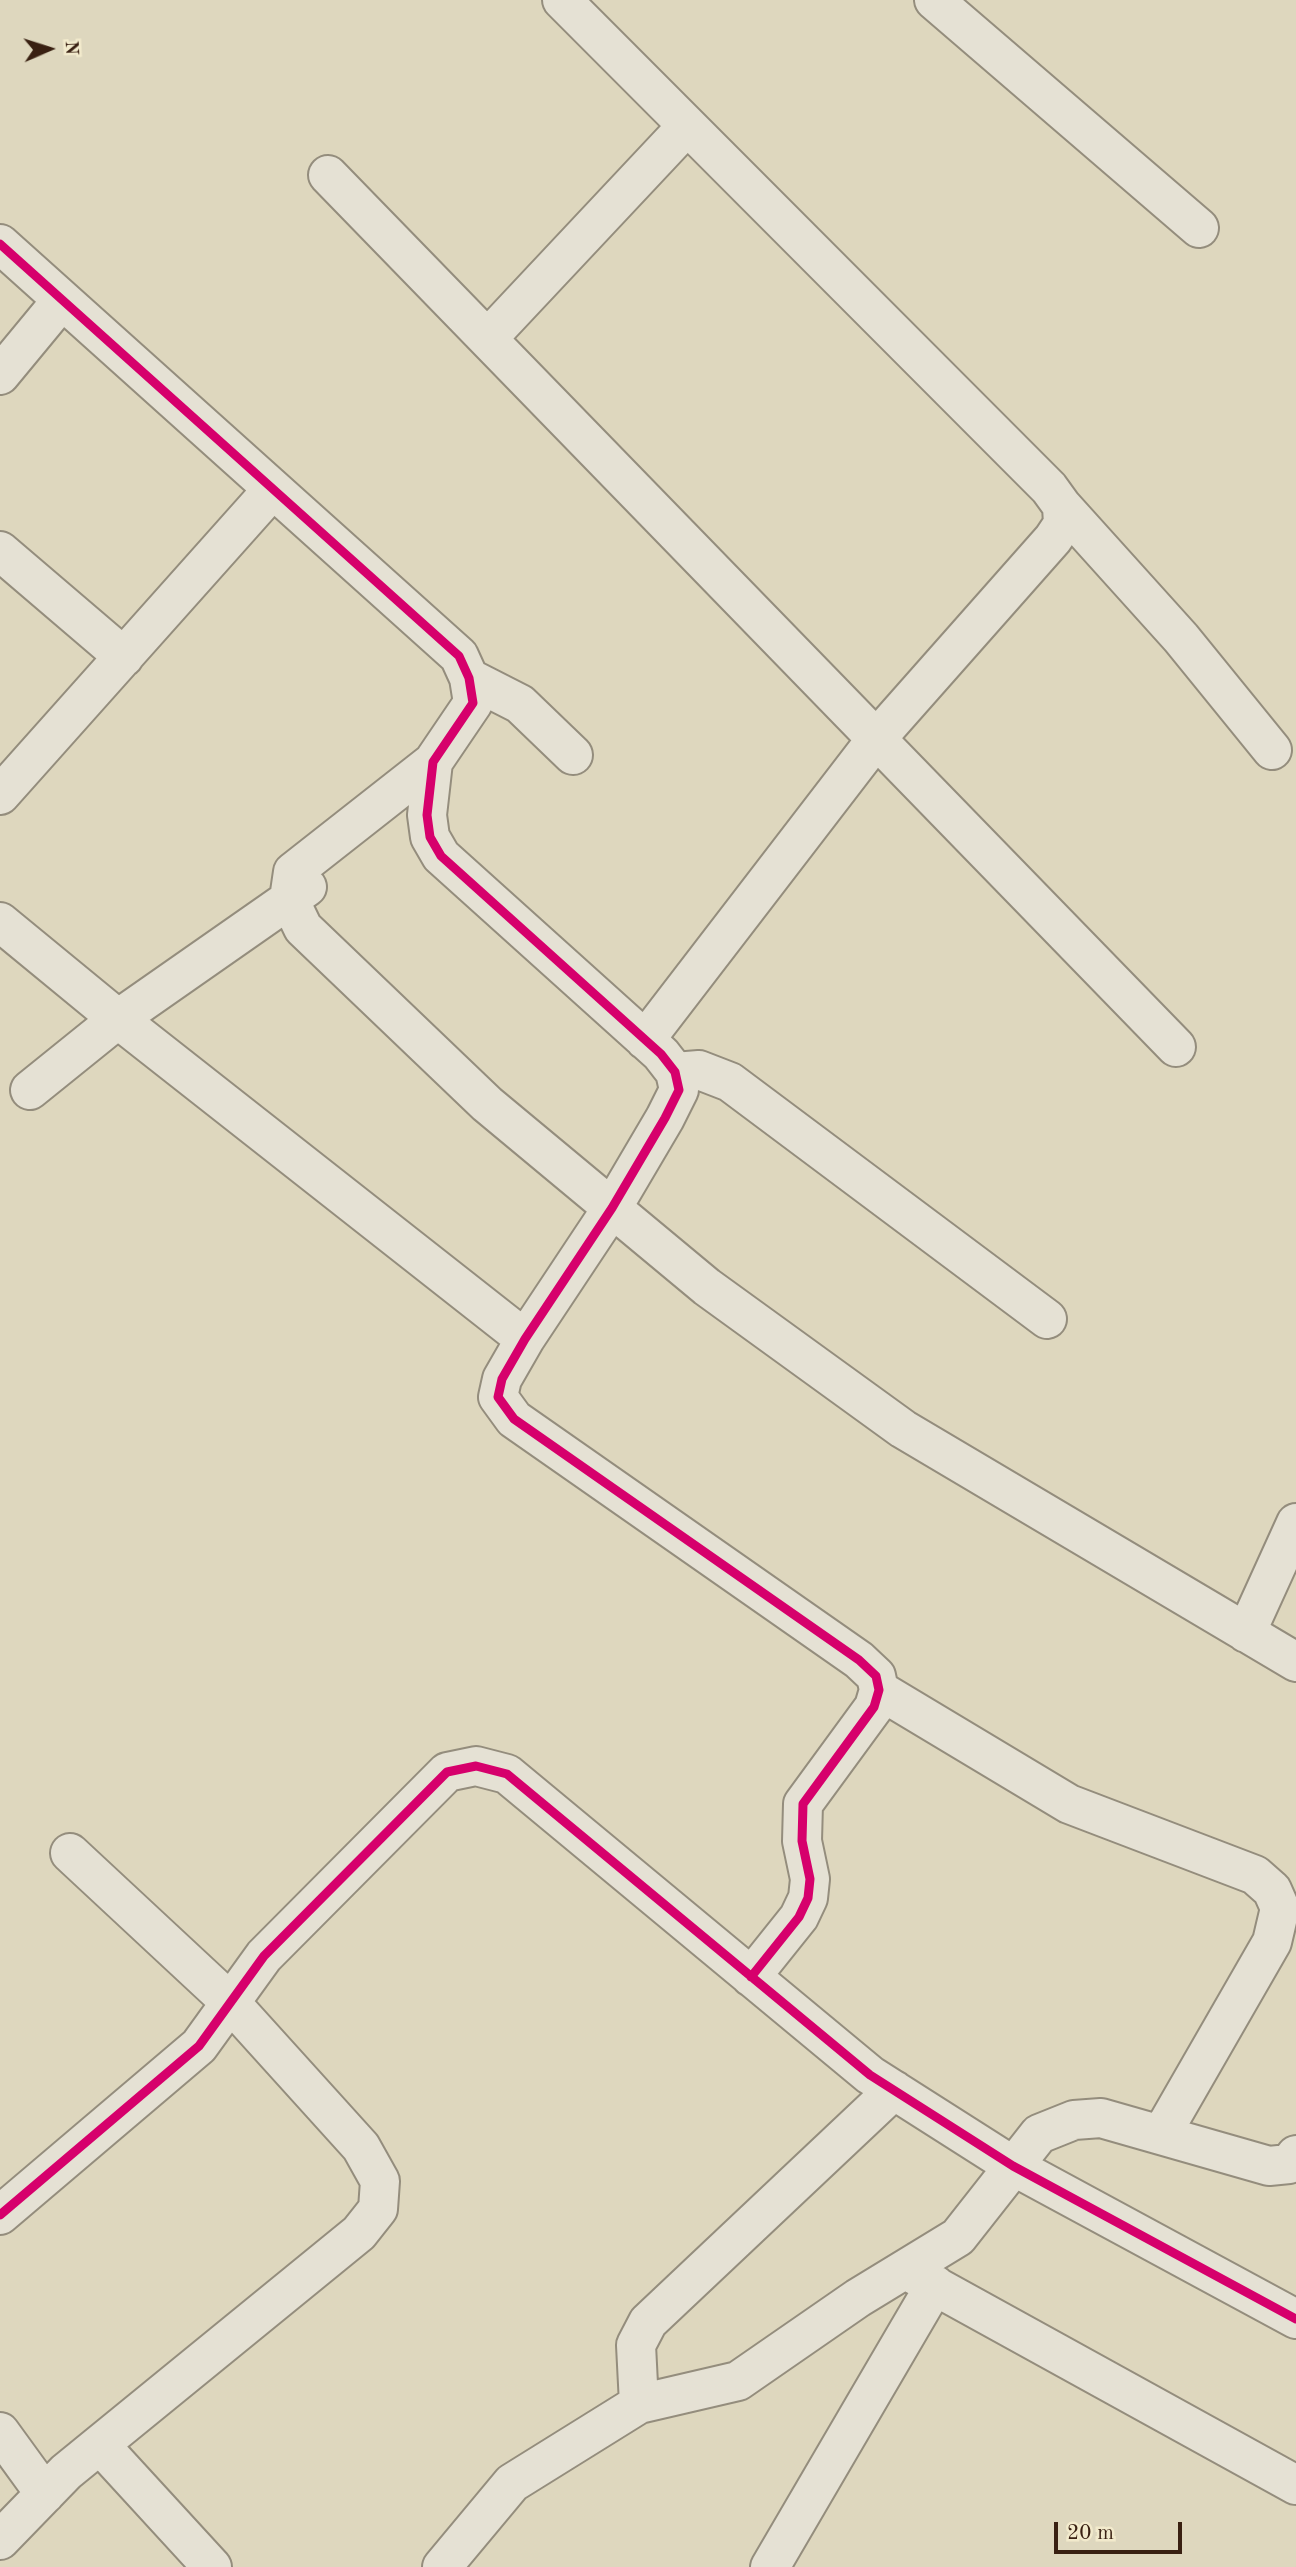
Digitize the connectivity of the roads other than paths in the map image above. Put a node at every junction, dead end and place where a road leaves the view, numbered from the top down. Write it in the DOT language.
graph roads {
  1 [pos="562,0"];
  2 [pos="934,0"];
  3 [pos="687,125"];
  4 [pos="328,175"];
  5 [pos="1199,228"];
  6 [pos="0,244"];
  7 [pos="62,300"];
  8 [pos="488,338"];
  9 [pos="0,375"];
  10 [pos="273,489"];
  11 [pos="1062,506"];
  12 [pos="0,551"];
  13 [pos="124,657"];
  14 [pos="469,678"];
  15 [pos="877,738"];
  16 [pos="1272,750"];
  17 [pos="573,755"];
  18 [pos="433,762"];
  19 [pos="0,795"];
  20 [pos="298,893"];
  21 [pos="0,922"];
  22 [pos="118,1019"];
  23 [pos="645,1040"];
  24 [pos="1176,1047"];
  25 [pos="675,1072"];
  26 [pos="30,1090"];
  27 [pos="612,1208"];
  28 [pos="1047,1319"];
  29 [pos="525,1339"];
  30 [pos="1296,1523"];
  31 [pos="1245,1633"];
  32 [pos="1296,1662"];
  33 [pos="879,1690"];
  34 [pos="70,1853"];
  35 [pos="751,1977"];
  36 [pos="229,2001"];
  37 [pos="894,2090"];
  38 [pos="1161,2136"];
  39 [pos="1296,2155"];
  40 [pos="1013,2166"];
  41 [pos="0,2215"];
  42 [pos="921,2277"];
  43 [pos="1296,2319"];
  44 [pos="639,2404"];
  45 [pos="0,2432"];
  46 [pos="101,2446"];
  47 [pos="1296,2485"];
  48 [pos="45,2494"];
  49 [pos="0,2540"];
  50 [pos="212,2567"];
  51 [pos="442,2567"];
  52 [pos="770,2567"];
  1 -- 3 [label="street"];
  2 -- 5 [label="street"];
  3 -- 8 [label="street"];
  3 -- 11 [label="street"];
  4 -- 8 [label="street"];
  6 -- 7 [label="street"];
  7 -- 9 [label="street"];
  7 -- 10 [label="street"];
  8 -- 15 [label="street"];
  10 -- 13 [label="street"];
  10 -- 14 [label="street"];
  11 -- 15 [label="street"];
  11 -- 16 [label="street"];
  12 -- 13 [label="street"];
  13 -- 19 [label="street"];
  14 -- 17 [label="street"];
  14 -- 18 [label="street"];
  15 -- 23 [label="street"];
  15 -- 24 [label="street"];
  18 -- 20 [label="street"];
  18 -- 23 [label="street"];
  20 -- 22 [label="street"];
  20 -- 27 [label="street"];
  21 -- 22 [label="street"];
  22 -- 26 [label="street"];
  22 -- 29 [label="street"];
  23 -- 25 [label="street"];
  25 -- 27 [label="street"];
  25 -- 28 [label="street"];
  27 -- 29 [label="street"];
  27 -- 31 [label="street"];
  29 -- 33 [label="street"];
  30 -- 31 [label="street"];
  31 -- 32 [label="street"];
  33 -- 35 [label="street"];
  33 -- 38 [label="street"];
  34 -- 36 [label="street"];
  35 -- 36 [label="street"];
  35 -- 37 [label="street"];
  36 -- 41 [label="street"];
  36 -- 46 [label="street"];
  37 -- 40 [label="street"];
  37 -- 44 [label="street"];
  38 -- 39 [label="street"];
  38 -- 40 [label="street"];
  40 -- 42 [label="street"];
  40 -- 43 [label="street"];
  42 -- 44 [label="street"];
  42 -- 47 [label="street"];
  42 -- 52 [label="street"];
  44 -- 51 [label="street"];
  45 -- 48 [label="street"];
  46 -- 48 [label="street"];
  46 -- 50 [label="street"];
  48 -- 49 [label="street"];
}
